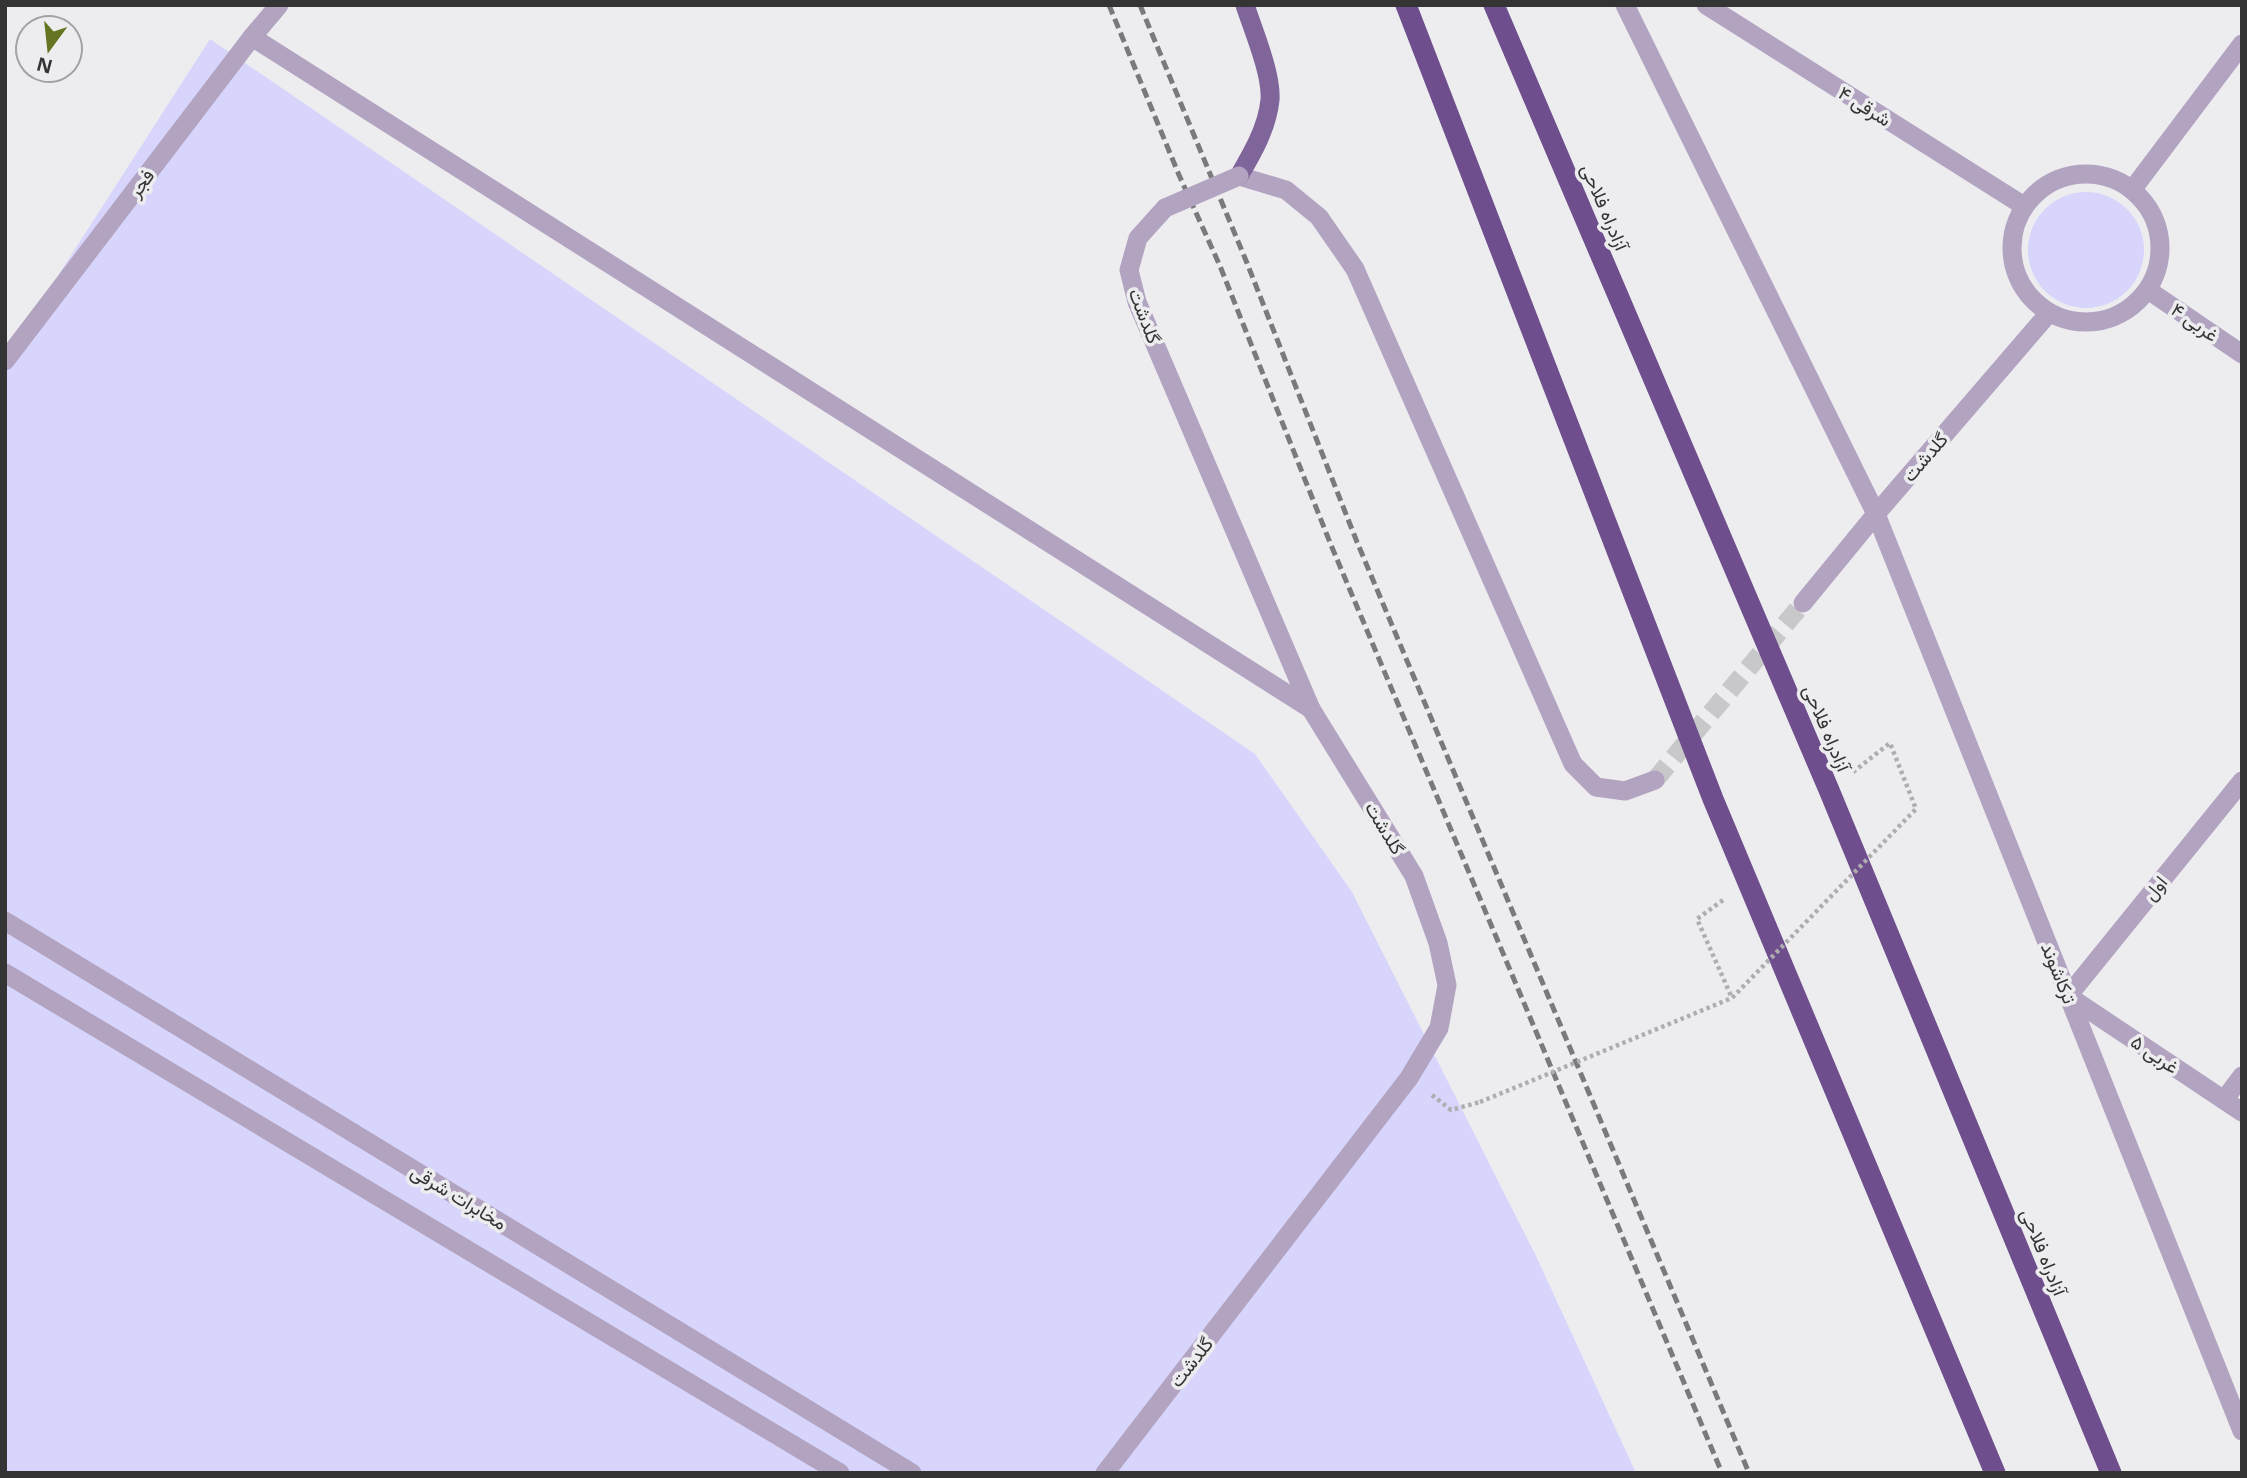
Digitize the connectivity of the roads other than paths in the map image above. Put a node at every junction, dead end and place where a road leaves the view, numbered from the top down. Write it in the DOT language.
graph roads {
  1 [pos="279,5"];
  2 [pos="1245,5"];
  3 [pos="1406,5"];
  4 [pos="1494,5"];
  5 [pos="1625,5"];
  6 [pos="1706,5"];
  7 [pos="252,37"];
  8 [pos="2242,44"];
  9 [pos="1239,176"];
  10 [pos="2132,190"];
  11 [pos="2024,206"];
  12 [pos="2148,290"];
  13 [pos="2049,313"];
  14 [pos="2242,354"];
  15 [pos="5,362"];
  16 [pos="1876,514"];
  17 [pos="1803,603"];
  18 [pos="1311,709"];
  19 [pos="1655,780"];
  20 [pos="2242,781"];
  21 [pos="5,921"];
  22 [pos="5,973"];
  23 [pos="2068,996"];
  24 [pos="2242,1076"];
  25 [pos="2224,1100"];
  26 [pos="2242,1112"];
  27 [pos="2242,1431"];
  28 [pos="840,1473"];
  29 [pos="912,1473"];
  30 [pos="1105,1473"];
  31 [pos="1995,1473"];
  32 [pos="2111,1473"];
  1 -- 7 [label="street, فجر"];
  2 -- 9 [label="main road"];
  3 -- 31 [label="highway"];
  4 -- 32 [label="highway, آزادراه فلاحی"];
  5 -- 16 [label="street, ترکاشوند"];
  6 -- 11 [label="street, ۴ شرقی"];
  7 -- 15 [label="street, فجر"];
  7 -- 18 [label="street"];
  8 -- 10 [label="street"];
  9 -- 18 [label="street, گلدشت, bridge"];
  9 -- 19 [label="street"];
  10 -- 11 [label="street"];
  10 -- 12 [label="street"];
  11 -- 13 [label="street"];
  12 -- 13 [label="street"];
  12 -- 14 [label="street, ۴ غربی"];
  13 -- 16 [label="street, گلدشت"];
  16 -- 17 [label="street, گلدشت"];
  16 -- 23 [label="street, ترکاشوند"];
  18 -- 30 [label="street, گلدشت"];
  20 -- 23 [label="street, اول"];
  21 -- 29 [label="street, مخابرات شرقی"];
  22 -- 28 [label="street"];
  23 -- 25 [label="street, ۵ غربی"];
  23 -- 27 [label="street, ترکاشوند"];
  24 -- 25 [label="street"];
  25 -- 26 [label="street, ۵ غربی"];
}
